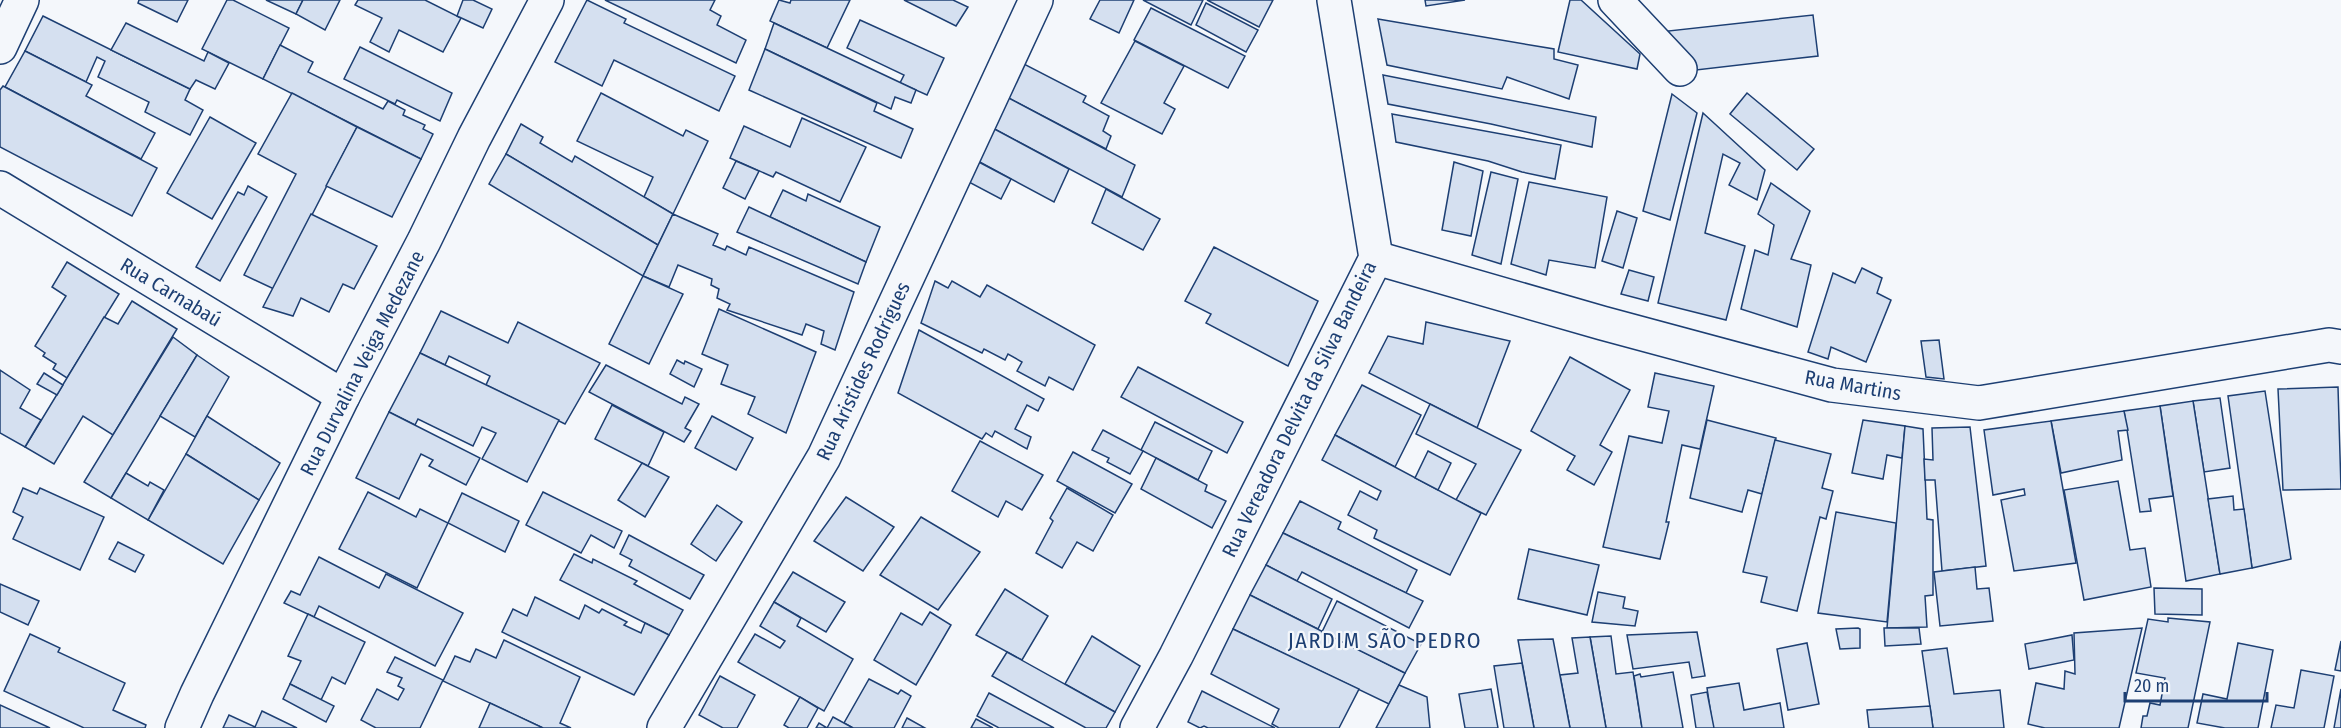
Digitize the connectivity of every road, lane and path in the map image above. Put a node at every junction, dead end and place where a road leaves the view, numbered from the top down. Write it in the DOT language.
graph roads {
  1 [pos="22,0"];
  2 [pos="547,0"];
  3 [pos="1036,0"];
  4 [pos="1334,0"];
  5 [pos="1615,0"];
  6 [pos="0,47"];
  7 [pos="1680,69"];
  8 [pos="0,188"];
  9 [pos="1376,258"];
  10 [pos="2341,347"];
  11 [pos="343,396"];
  12 [pos="182,728"];
  13 [pos="664,728"];
  14 [pos="1137,728"];
  1 -- 6 [label="street"];
  2 -- 11 [label="street, Rua Durvalina Veiga Medezane"];
  3 -- 13 [label="street, Rua Aristides Rodrigues"];
  4 -- 9 [label="street, Rua Vereadora Delvita da Silva Bandeira"];
  5 -- 7 [label="street"];
  8 -- 11 [label="street, Rua Carnabaú"];
  9 -- 10 [label="street, Rua Martins"];
  9 -- 14 [label="street, Rua Vereadora Delvita da Silva Bandeira"];
  11 -- 12 [label="street, Rua Durvalina Veiga Medezane"];
}
